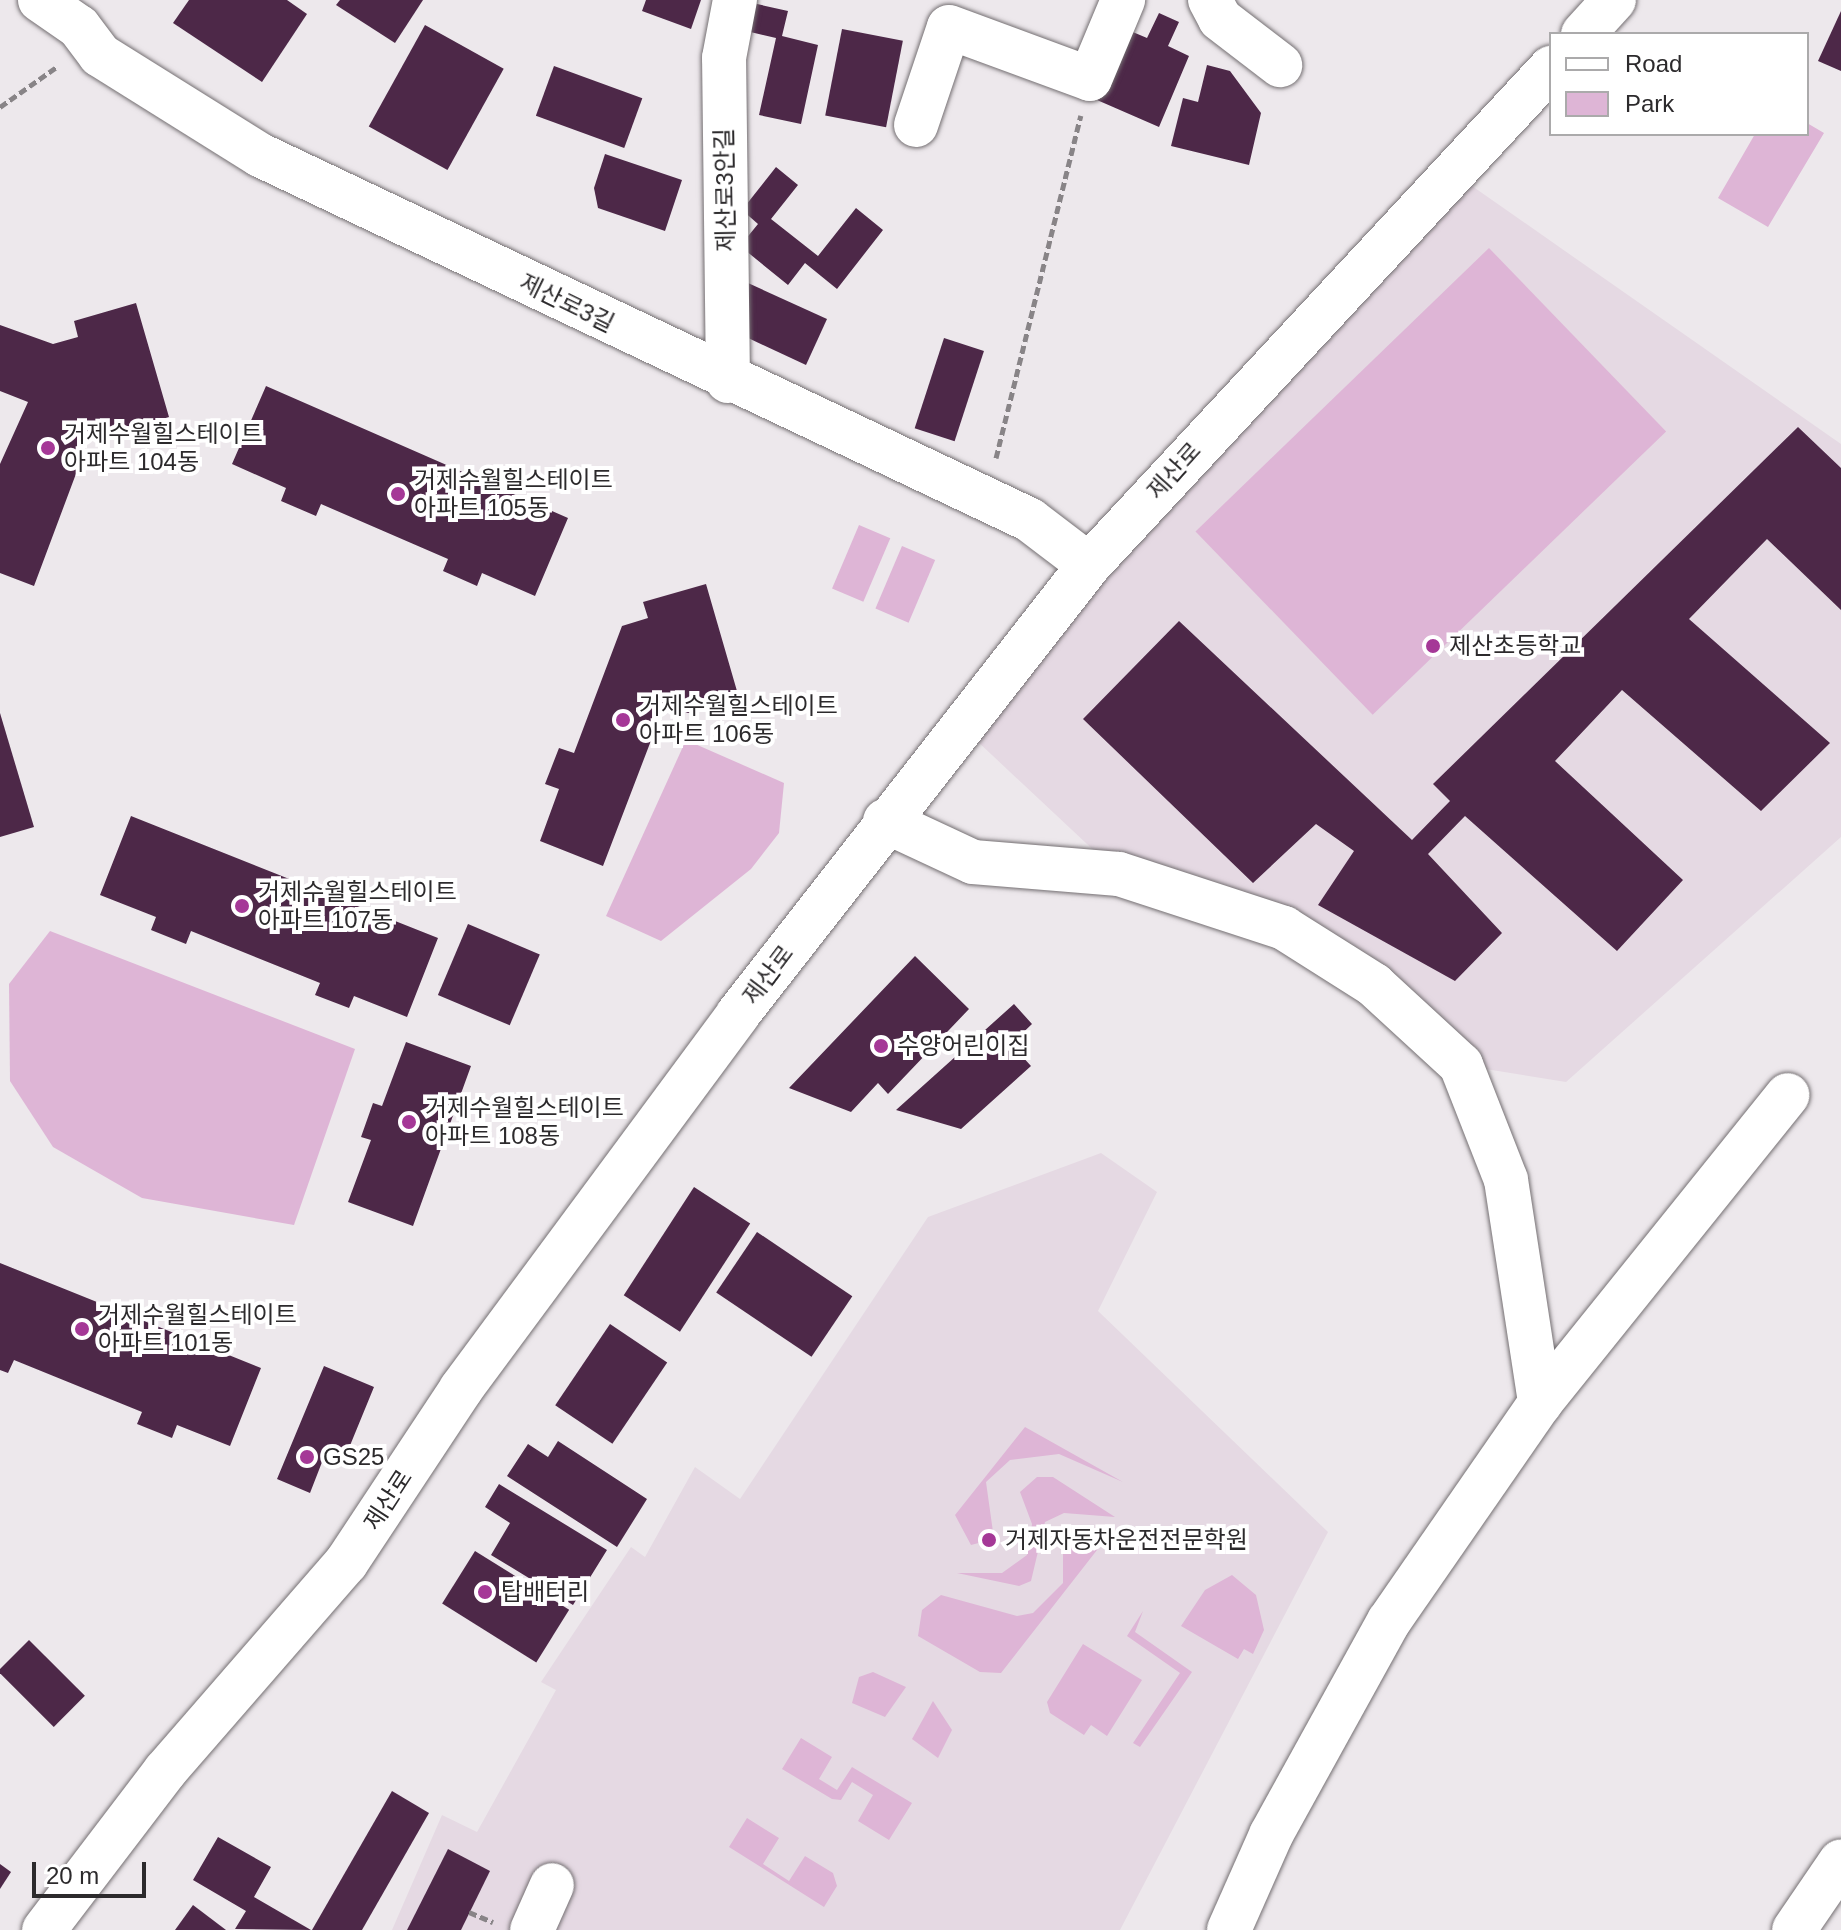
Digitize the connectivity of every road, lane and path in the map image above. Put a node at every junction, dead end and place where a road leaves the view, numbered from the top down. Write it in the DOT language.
graph roads {
  1 [pos="735,0"];
  2 [pos="1123,0"];
  3 [pos="1210,0"];
  4 [pos="1614,0"];
  5 [pos="67,10"];
  6 [pos="1585,32"];
  7 [pos="60,65"];
  8 [pos="1280,65"];
  9 [pos="1549,70"];
  10 [pos="1090,79"];
  11 [pos="0,107"];
  12 [pos="916,125"];
  13 [pos="728,381"];
  14 [pos="1003,509"];
  15 [pos="1089,565"];
  16 [pos="885,821"];
  17 [pos="1788,1095"];
  18 [pos="1540,1403"];
  19 [pos="1841,1861"];
  20 [pos="552,1885"];
  21 [pos="44,1930"];
  22 [pos="532,1930"];
  23 [pos="1229,1930"];
  24 [pos="1794,1930"];
  1 -- 13 [label="street, 제산로3안길"];
  2 -- 10 [label="street"];
  3 -- 8 [label="street"];
  4 -- 6 [label="street"];
  5 -- 13 [label="street, 제산로3길"];
  7 -- 11 [label="path"];
  9 -- 15 [label="street, 제산로"];
  10 -- 12 [label="street"];
  10 -- 14 [label="path"];
  13 -- 14 [label="street, 제산로3길"];
  14 -- 15 [label="street, 제산로3길"];
  15 -- 16 [label="street, 제산로"];
  16 -- 18 [label="street"];
  16 -- 21 [label="street, 제산로"];
  17 -- 18 [label="street"];
  18 -- 23 [label="street"];
  19 -- 24 [label="street"];
  20 -- 22 [label="street"];
}
